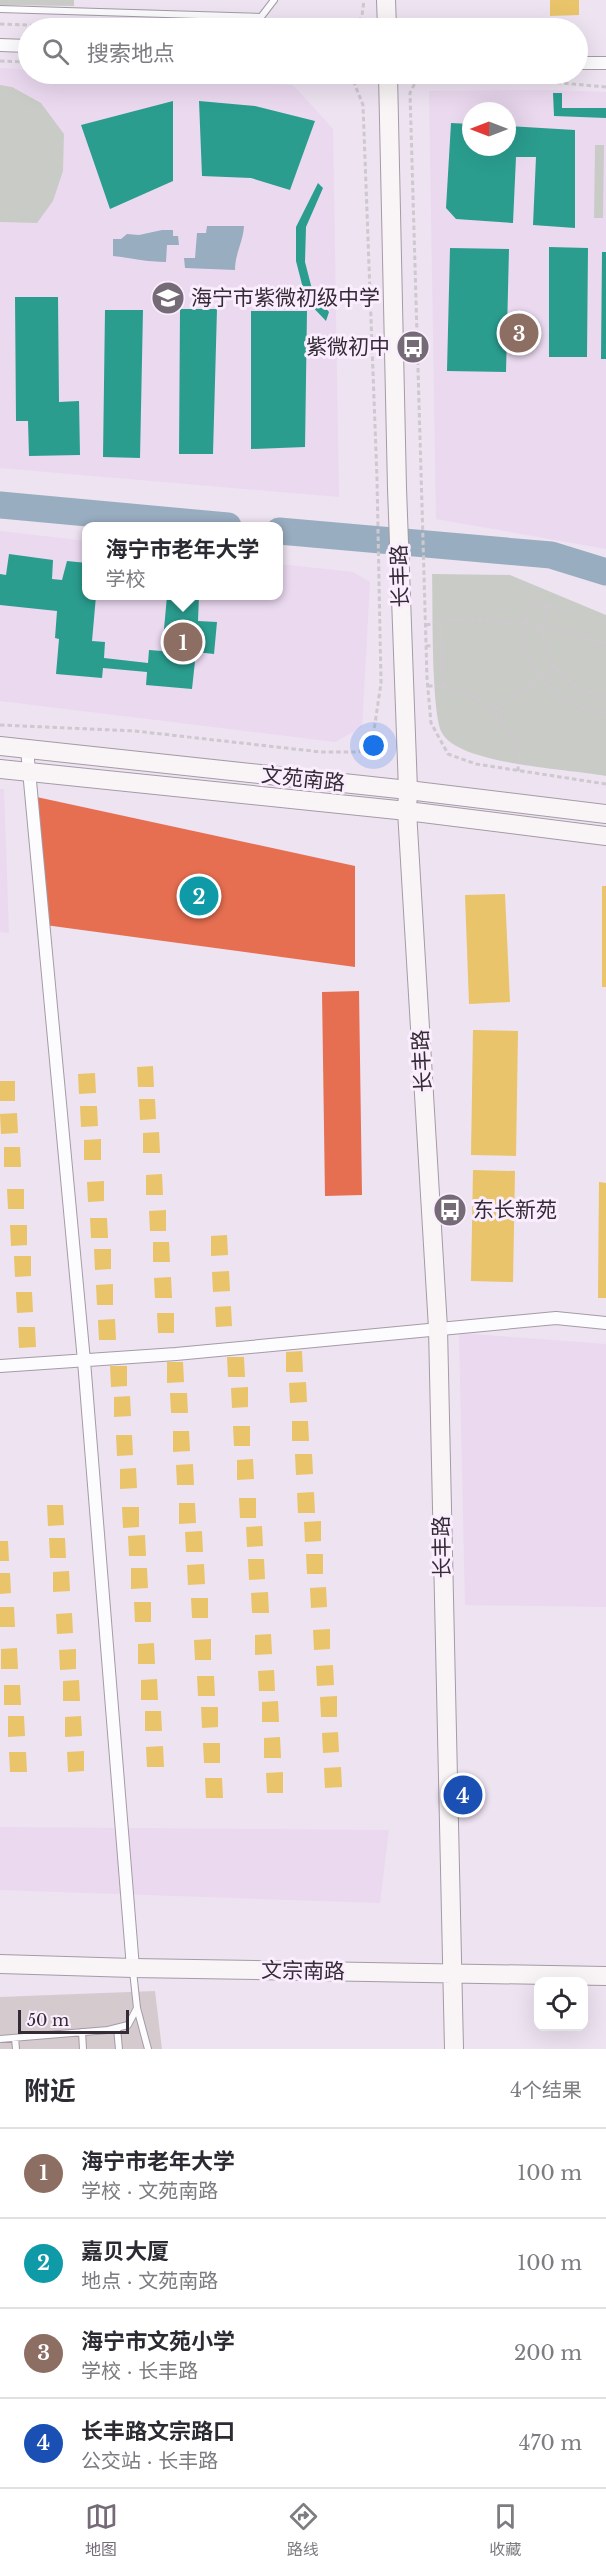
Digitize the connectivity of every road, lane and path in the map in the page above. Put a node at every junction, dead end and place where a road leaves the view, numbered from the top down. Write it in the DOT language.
graph roads {
  1 [pos="274,0"];
  2 [pos="364,0"];
  3 [pos="386,0"];
  4 [pos="0,9"];
  5 [pos="361,18"];
  6 [pos="387,18"];
  7 [pos="0,24"];
  8 [pos="18,25"];
  9 [pos="0,45"];
  10 [pos="18,46"];
  11 [pos="0,61"];
  12 [pos="18,62"];
  13 [pos="588,63"];
  14 [pos="606,63"];
  15 [pos="354,84"];
  16 [pos="388,84"];
  17 [pos="414,84"];
  18 [pos="572,84"];
  19 [pos="606,87"];
  20 [pos="548,606"];
  21 [pos="568,612"];
  22 [pos="525,622"];
  23 [pos="441,624"];
  24 [pos="426,625"];
  25 [pos="544,626"];
  26 [pos="606,643"];
  27 [pos="442,645"];
  28 [pos="426,646"];
  29 [pos="556,666"];
  30 [pos="540,676"];
  31 [pos="428,686"];
  32 [pos="443,686"];
  33 [pos="606,696"];
  34 [pos="495,710"];
  35 [pos="606,713"];
  36 [pos="0,725"];
  37 [pos="0,746"];
  38 [pos="27,749"];
  39 [pos="0,770"];
  40 [pos="518,771"];
  41 [pos="29,772"];
  42 [pos="606,784"];
  43 [pos="408,790"];
  44 [pos="407,811"];
  45 [pos="606,814"];
  46 [pos="606,836"];
  47 [pos="606,1323"];
  48 [pos="438,1328"];
  49 [pos="84,1361"];
  50 [pos="0,1366"];
  51 [pos="0,1964"];
  52 [pos="133,1968"];
  53 [pos="452,1974"];
  54 [pos="606,1976"];
  55 [pos="137,2008"];
  56 [pos="117,2028"];
  57 [pos="82,2032"];
  58 [pos="15,2038"];
  59 [pos="0,2039"];
  60 [pos="16,2049"];
  61 [pos="83,2049"];
  62 [pos="120,2049"];
  63 [pos="148,2049"];
  64 [pos="454,2049"];
  1 -- 4 [label="lane"];
  2 -- 5 [label="path"];
  3 -- 6 [label="street"];
  7 -- 8 [label="path"];
  9 -- 10 [label="street"];
  11 -- 12 [label="path"];
  13 -- 14 [label="street"];
  15 -- 36 [label="path"];
  16 -- 43 [label="street, 长丰路"];
  17 -- 24 [label="path"];
  18 -- 19 [label="path"];
  20 -- 21 [label="path"];
  20 -- 22 [label="path"];
  20 -- 25 [label="path"];
  22 -- 23 [label="path"];
  22 -- 25 [label="path"];
  22 -- 30 [label="path"];
  23 -- 24 [label="path"];
  23 -- 27 [label="path"];
  24 -- 28 [label="path"];
  25 -- 26 [label="path"];
  25 -- 29 [label="path"];
  27 -- 28 [label="path"];
  27 -- 32 [label="path"];
  28 -- 31 [label="path"];
  29 -- 30 [label="path"];
  29 -- 33 [label="path"];
  30 -- 34 [label="path"];
  30 -- 35 [label="path"];
  31 -- 32 [label="path"];
  31 -- 40 [label="path"];
  32 -- 34 [label="path"];
  34 -- 40 [label="path"];
  37 -- 38 [label="street, 文苑南路"];
  38 -- 41 [label="street"];
  38 -- 43 [label="street, 文苑南路"];
  39 -- 41 [label="street, 文苑南路"];
  40 -- 42 [label="path"];
  41 -- 44 [label="street, 文苑南路"];
  41 -- 49 [label="street"];
  43 -- 44 [label="street, 长丰路"];
  43 -- 45 [label="street, 文苑南路"];
  44 -- 46 [label="street, 文苑南路"];
  44 -- 48 [label="street, 长丰路"];
  47 -- 48 [label="street"];
  48 -- 49 [label="street"];
  48 -- 53 [label="street, 长丰路"];
  49 -- 50 [label="street"];
  49 -- 52 [label="street"];
  51 -- 52 [label="street, 文宗南路"];
  52 -- 53 [label="street, 文宗南路"];
  52 -- 55 [label="lane"];
  53 -- 54 [label="street, 文宗南路"];
  53 -- 64 [label="street, 长丰路"];
  55 -- 56 [label="lane"];
  55 -- 63 [label="lane"];
  56 -- 57 [label="lane"];
  56 -- 62 [label="lane"];
  57 -- 58 [label="lane"];
  57 -- 61 [label="lane"];
  58 -- 59 [label="lane"];
  58 -- 60 [label="lane"];
}
